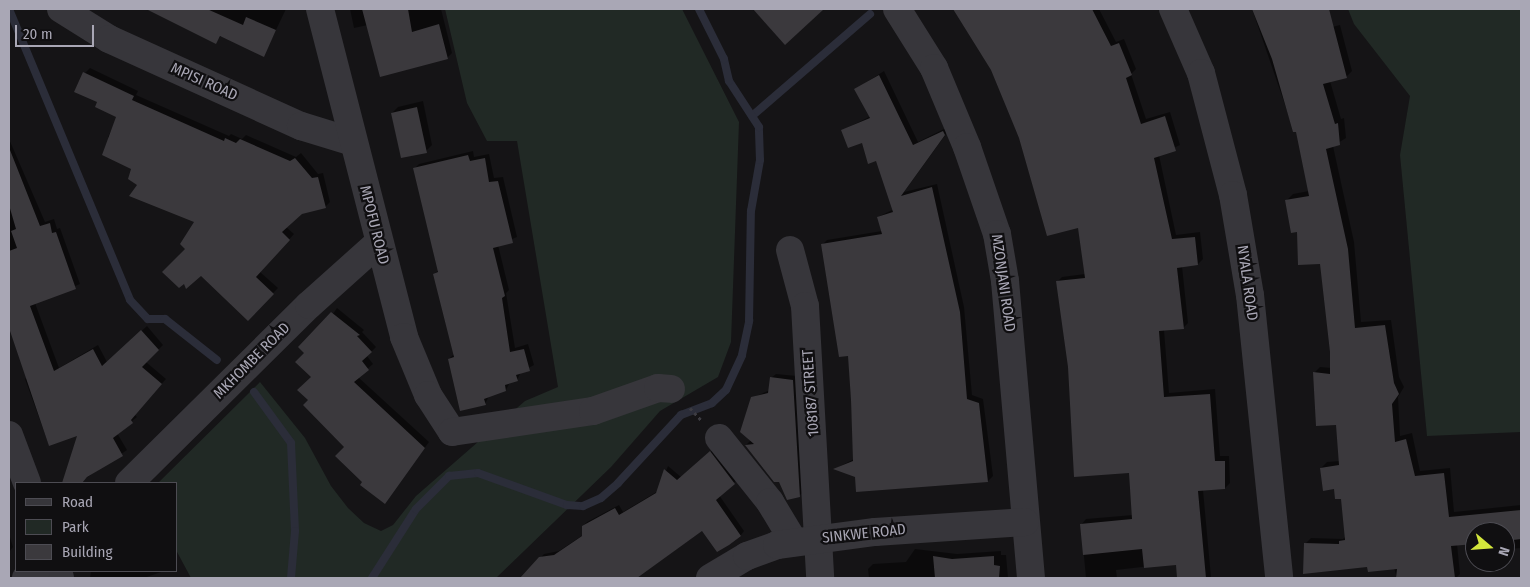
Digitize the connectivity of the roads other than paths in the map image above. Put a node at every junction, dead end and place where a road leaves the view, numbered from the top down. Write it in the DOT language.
graph roads {
  1 [pos="62,9"];
  2 [pos="320,9"];
  3 [pos="897,9"];
  4 [pos="1173,9"];
  5 [pos="353,142"];
  6 [pos="378,243"];
  7 [pos="790,250"];
  8 [pos="671,389"];
  9 [pos="9,434"];
  10 [pos="719,438"];
  11 [pos="27,482"];
  12 [pos="131,482"];
  13 [pos="1026,522"];
  14 [pos="805,540"];
  15 [pos="1277,574"];
  16 [pos="710,578"];
  17 [pos="820,578"];
  18 [pos="1031,578"];
  1 -- 5 [label="street, MPISI ROAD"];
  2 -- 5 [label="street, MPOFU ROAD"];
  3 -- 13 [label="street, MZONJANI ROAD"];
  4 -- 15 [label="street, NYALA ROAD"];
  5 -- 6 [label="street, MPOFU ROAD"];
  6 -- 8 [label="street, MPOFU ROAD"];
  6 -- 12 [label="street, MKHOMBE ROAD"];
  7 -- 14 [label="street, 108187 STREET"];
  9 -- 11 [label="street"];
  10 -- 14 [label="street"];
  13 -- 14 [label="street, SINKWE ROAD"];
  13 -- 18 [label="street, MZONJANI ROAD"];
  14 -- 16 [label="street, SINKWE ROAD"];
  14 -- 17 [label="street, 108187 STREET"];
}
